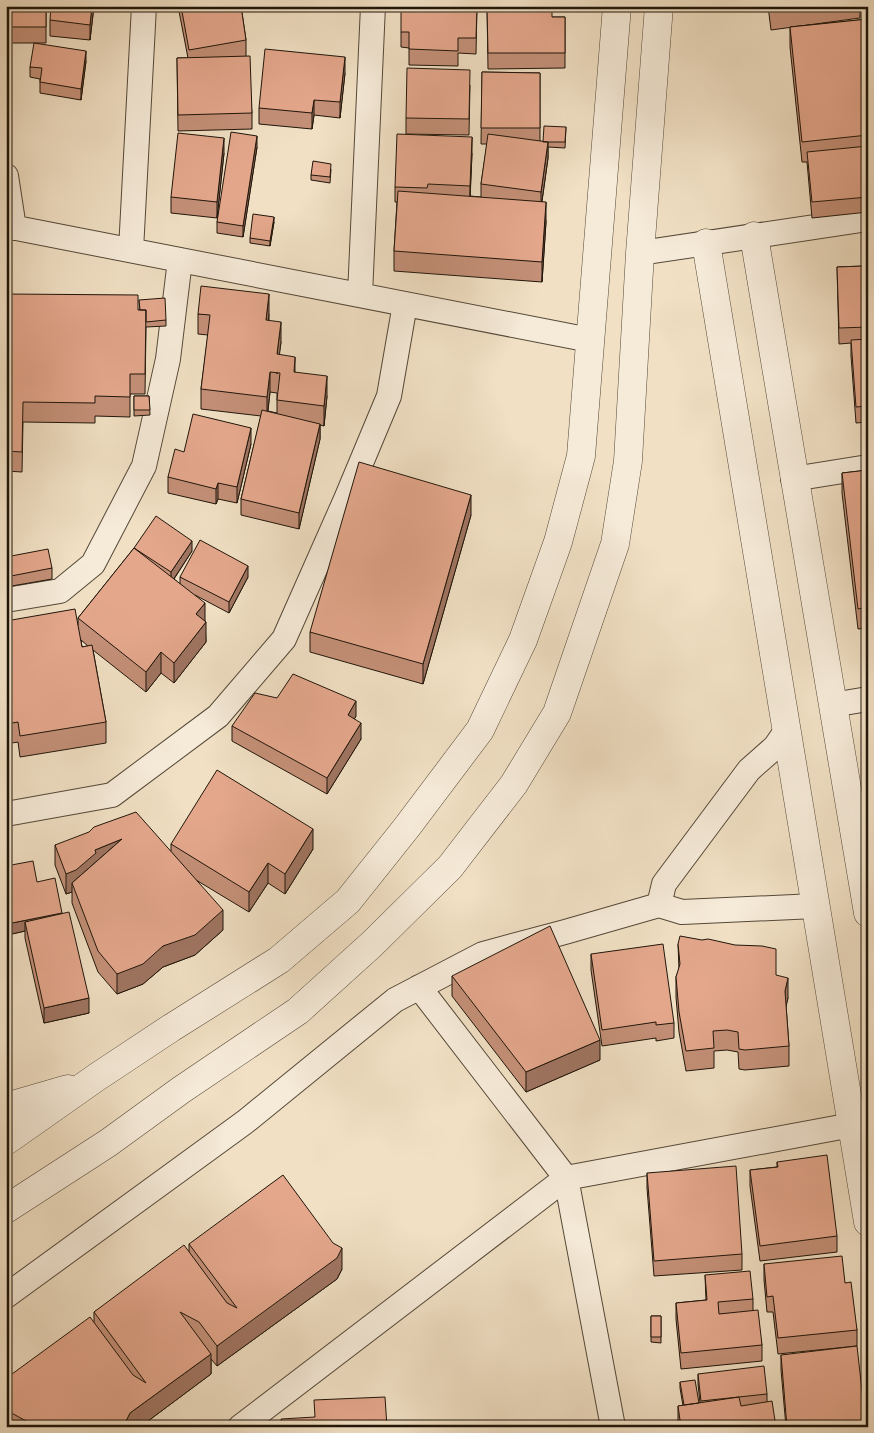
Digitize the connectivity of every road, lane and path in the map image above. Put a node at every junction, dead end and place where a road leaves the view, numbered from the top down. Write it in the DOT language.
graph roads {
  1 [pos="144,6"];
  2 [pos="373,6"];
  3 [pos="617,6"];
  4 [pos="659,6"];
  5 [pos="6,176"];
  6 [pos="868,219"];
  7 [pos="10,227"];
  8 [pos="754,236"];
  9 [pos="706,243"];
  10 [pos="131,250"];
  11 [pos="640,253"];
  12 [pos="180,260"];
  13 [pos="360,295"];
  14 [pos="404,304"];
  15 [pos="590,340"];
  16 [pos="868,467"];
  17 [pos="794,479"];
  18 [pos="6,600"];
  19 [pos="868,699"];
  20 [pos="832,705"];
  21 [pos="786,731"];
  22 [pos="6,814"];
  23 [pos="660,905"];
  24 [pos="815,906"];
  25 [pos="868,913"];
  26 [pos="419,987"];
  27 [pos="97,1076"];
  28 [pos="6,1107"];
  29 [pos="852,1125"];
  30 [pos="6,1141"];
  31 [pos="566,1178"];
  32 [pos="6,1209"];
  33 [pos="868,1222"];
  34 [pos="6,1296"];
  35 [pos="240,1427"];
  36 [pos="613,1427"];
  1 -- 10 [label="street"];
  2 -- 13 [label="street"];
  3 -- 15 [label="street"];
  4 -- 11 [label="street"];
  5 -- 7 [label="street"];
  6 -- 8 [label="street"];
  7 -- 10 [label="street"];
  8 -- 9 [label="street"];
  8 -- 17 [label="street"];
  9 -- 11 [label="street"];
  9 -- 21 [label="street"];
  10 -- 12 [label="street"];
  11 -- 32 [label="street"];
  12 -- 13 [label="street"];
  12 -- 18 [label="street"];
  13 -- 14 [label="street"];
  14 -- 15 [label="street"];
  14 -- 22 [label="street"];
  15 -- 27 [label="street"];
  16 -- 17 [label="street"];
  17 -- 20 [label="street"];
  19 -- 20 [label="street"];
  20 -- 25 [label="street"];
  21 -- 23 [label="street"];
  21 -- 24 [label="street"];
  23 -- 24 [label="street"];
  23 -- 26 [label="street"];
  24 -- 29 [label="street"];
  26 -- 31 [label="street"];
  26 -- 34 [label="street"];
  27 -- 28 [label="street"];
  27 -- 30 [label="street"];
  29 -- 31 [label="street"];
  29 -- 33 [label="street"];
  31 -- 35 [label="street"];
  31 -- 36 [label="street"];
}
